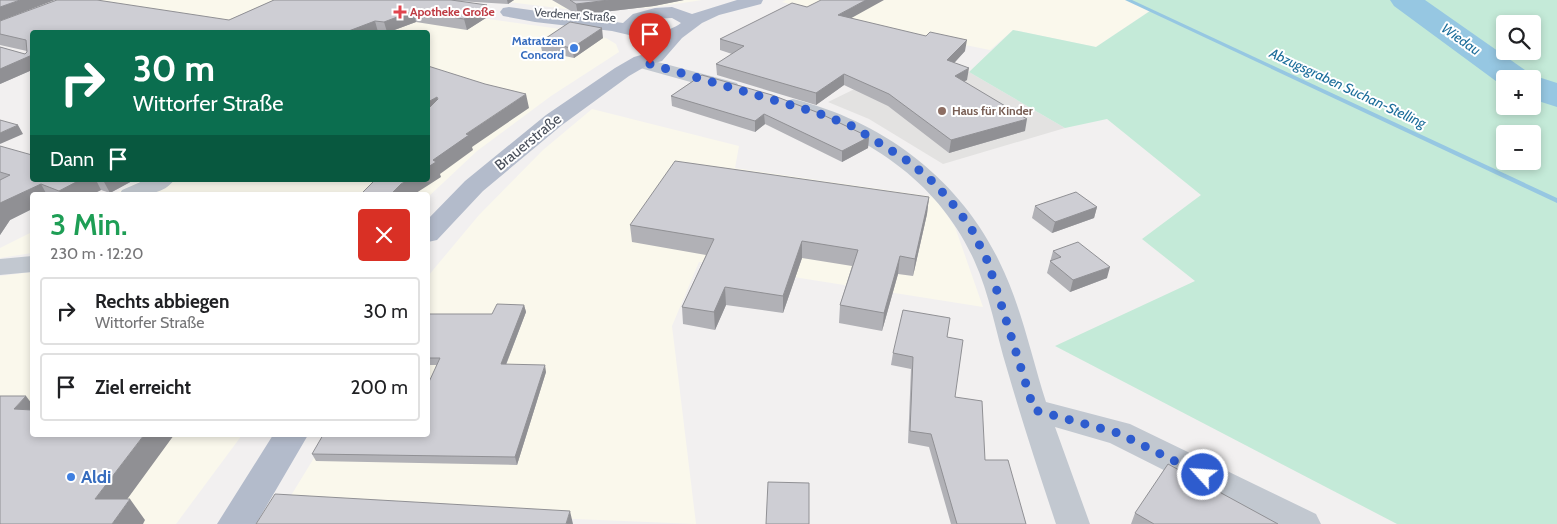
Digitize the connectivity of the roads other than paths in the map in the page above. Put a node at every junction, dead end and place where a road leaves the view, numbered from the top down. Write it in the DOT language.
graph roads {
  1 [pos="730,0"];
  2 [pos="755,0"];
  3 [pos="490,9"];
  4 [pos="667,13"];
  5 [pos="690,24"];
  6 [pos="638,27"];
  7 [pos="674,35"];
  8 [pos="639,62"];
  9 [pos="159,182"];
  10 [pos="137,192"];
  11 [pos="430,232"];
  12 [pos="1034,410"];
  13 [pos="290,437"];
  14 [pos="236,524"];
  15 [pos="1073,524"];
  16 [pos="1304,524"];
  1 -- 4 [label="main road"];
  2 -- 5 [label="main road, Brauerstraße"];
  3 -- 6 [label="main road, Verdener Straße"];
  4 -- 5 [label="main road"];
  4 -- 6 [label="main road"];
  5 -- 7 [label="main road, Brauerstraße"];
  6 -- 7 [label="main road"];
  6 -- 8 [label="main road"];
  7 -- 8 [label="main road, Brauerstraße"];
  8 -- 11 [label="main road, Brauerstraße"];
  8 -- 12 [label="street"];
  9 -- 10 [label="street"];
  12 -- 15 [label="street"];
  12 -- 16 [label="street"];
  13 -- 14 [label="main road"];
}
